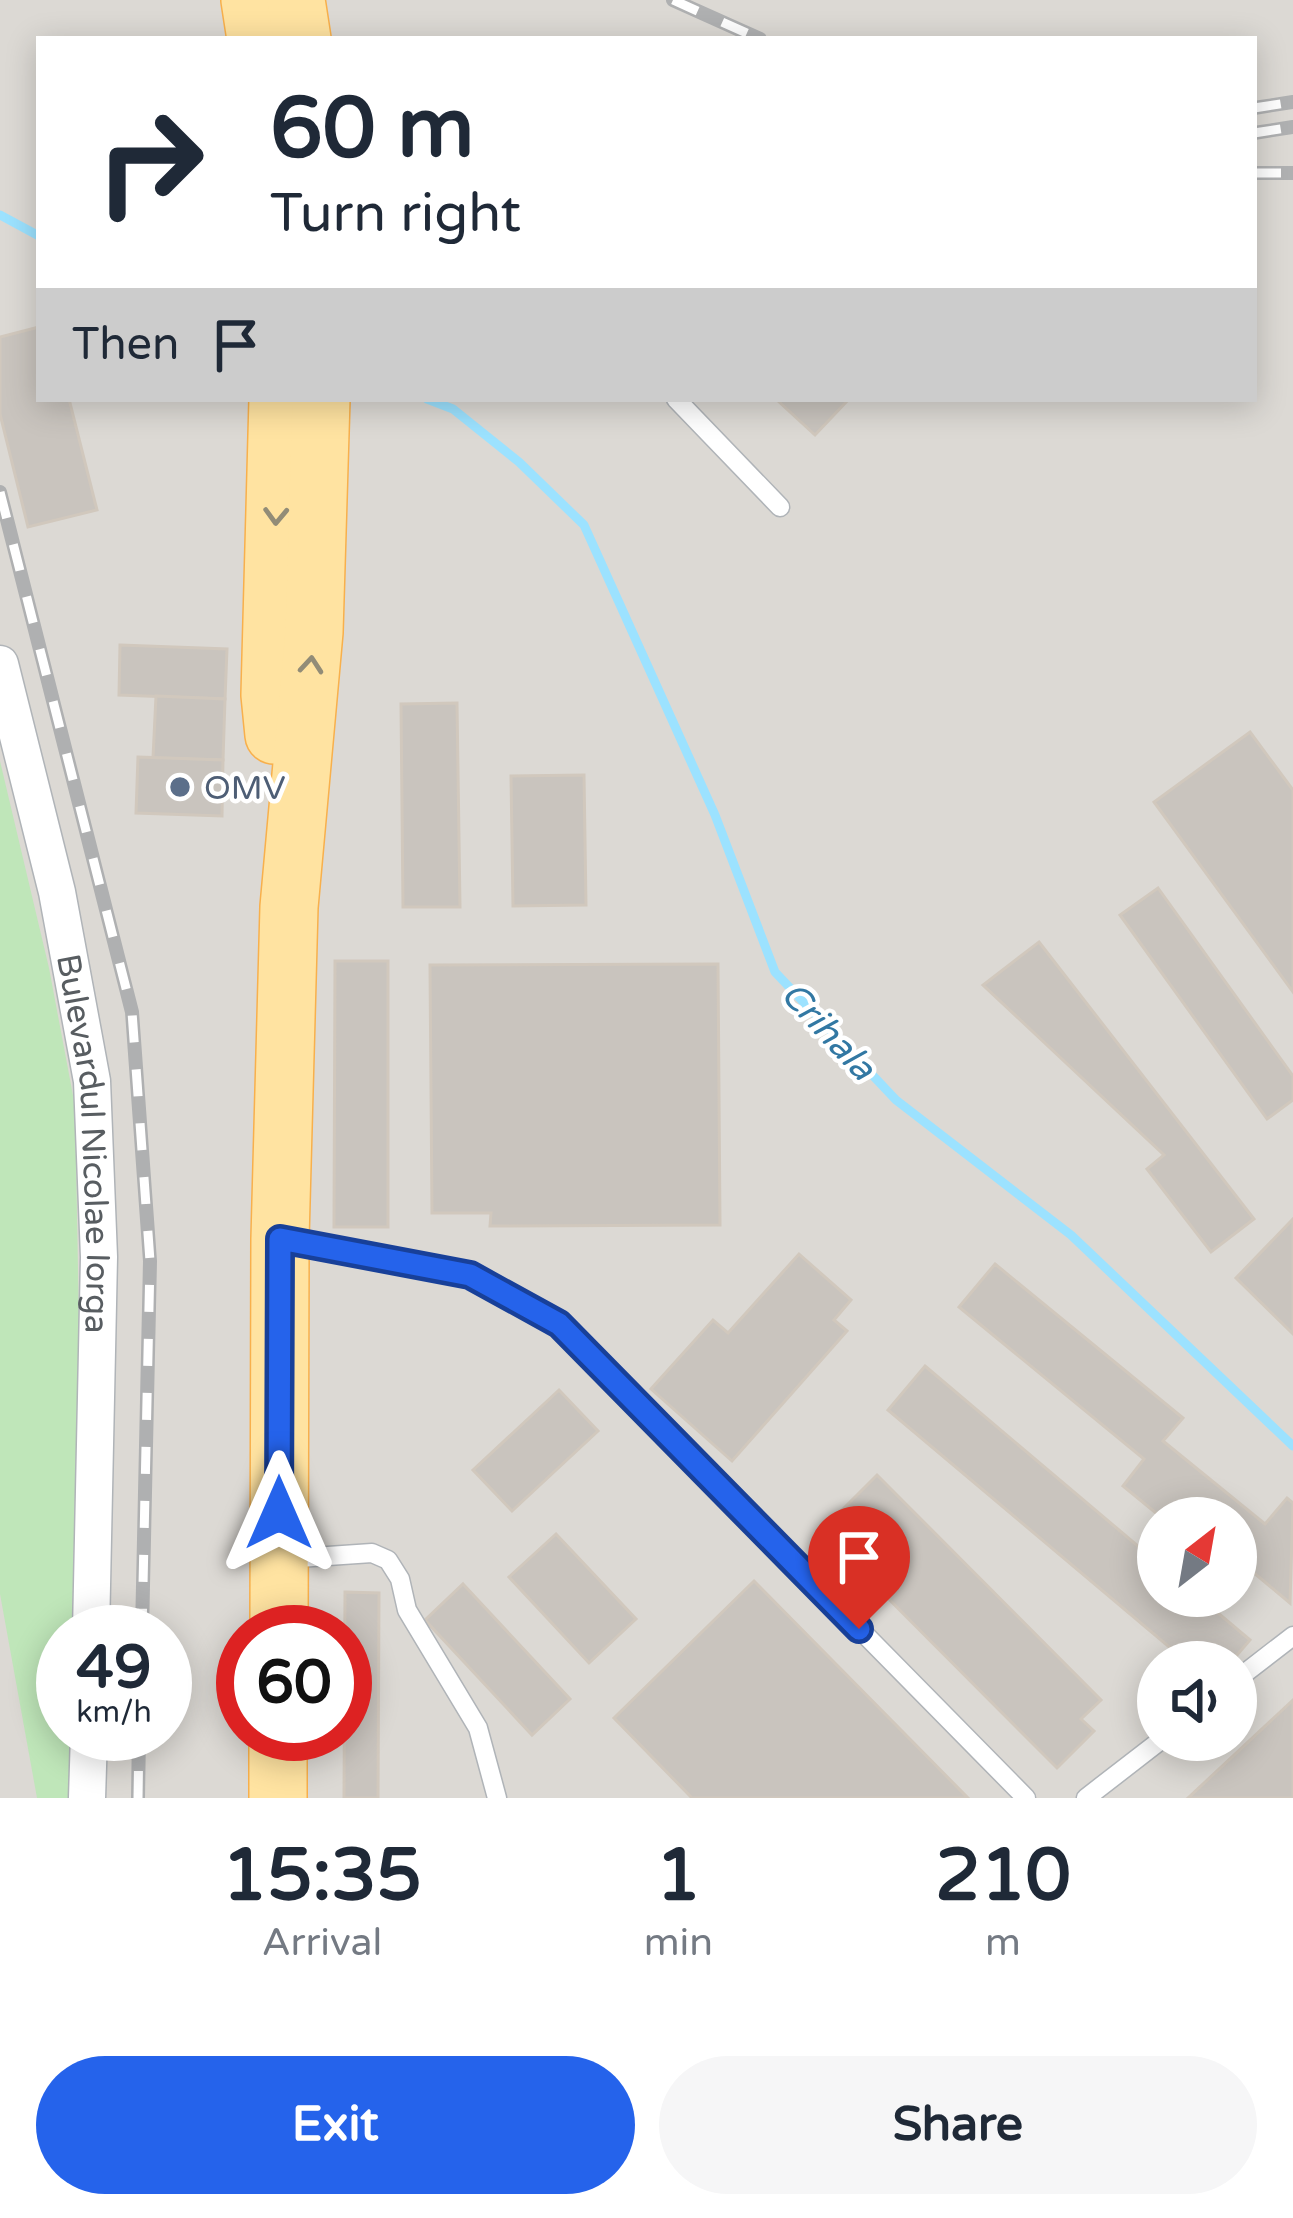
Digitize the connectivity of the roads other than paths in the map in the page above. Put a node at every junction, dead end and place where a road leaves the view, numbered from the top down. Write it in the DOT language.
graph roads {
  1 [pos="250,0"];
  2 [pos="296,0"];
  3 [pos="256,36"];
  4 [pos="302,36"];
  5 [pos="306,402"];
  6 [pos="679,402"];
  7 [pos="780,507"];
  8 [pos="0,664"];
  9 [pos="280,1239"];
  10 [pos="279,1559"];
  11 [pos="92,1605"];
  12 [pos="279,1605"];
  13 [pos="1293,1636"];
  14 [pos="1257,1664"];
  15 [pos="1137,1759"];
  16 [pos="88,1761"];
  17 [pos="278,1761"];
  18 [pos="87,1798"];
  19 [pos="278,1798"];
  20 [pos="497,1798"];
  21 [pos="1026,1798"];
  22 [pos="1086,1798"];
  1 -- 3 [label="main road"];
  2 -- 4 [label="main road"];
  5 -- 9 [label="main road"];
  6 -- 7 [label="lane"];
  8 -- 11 [label="street, Bulevardul Nicolae Iorga"];
  9 -- 10 [label="main road"];
  9 -- 21 [label="lane"];
  10 -- 12 [label="main road"];
  10 -- 20 [label="lane"];
  13 -- 14 [label="lane"];
  15 -- 22 [label="lane"];
  16 -- 18 [label="street"];
  17 -- 19 [label="main road"];
}
